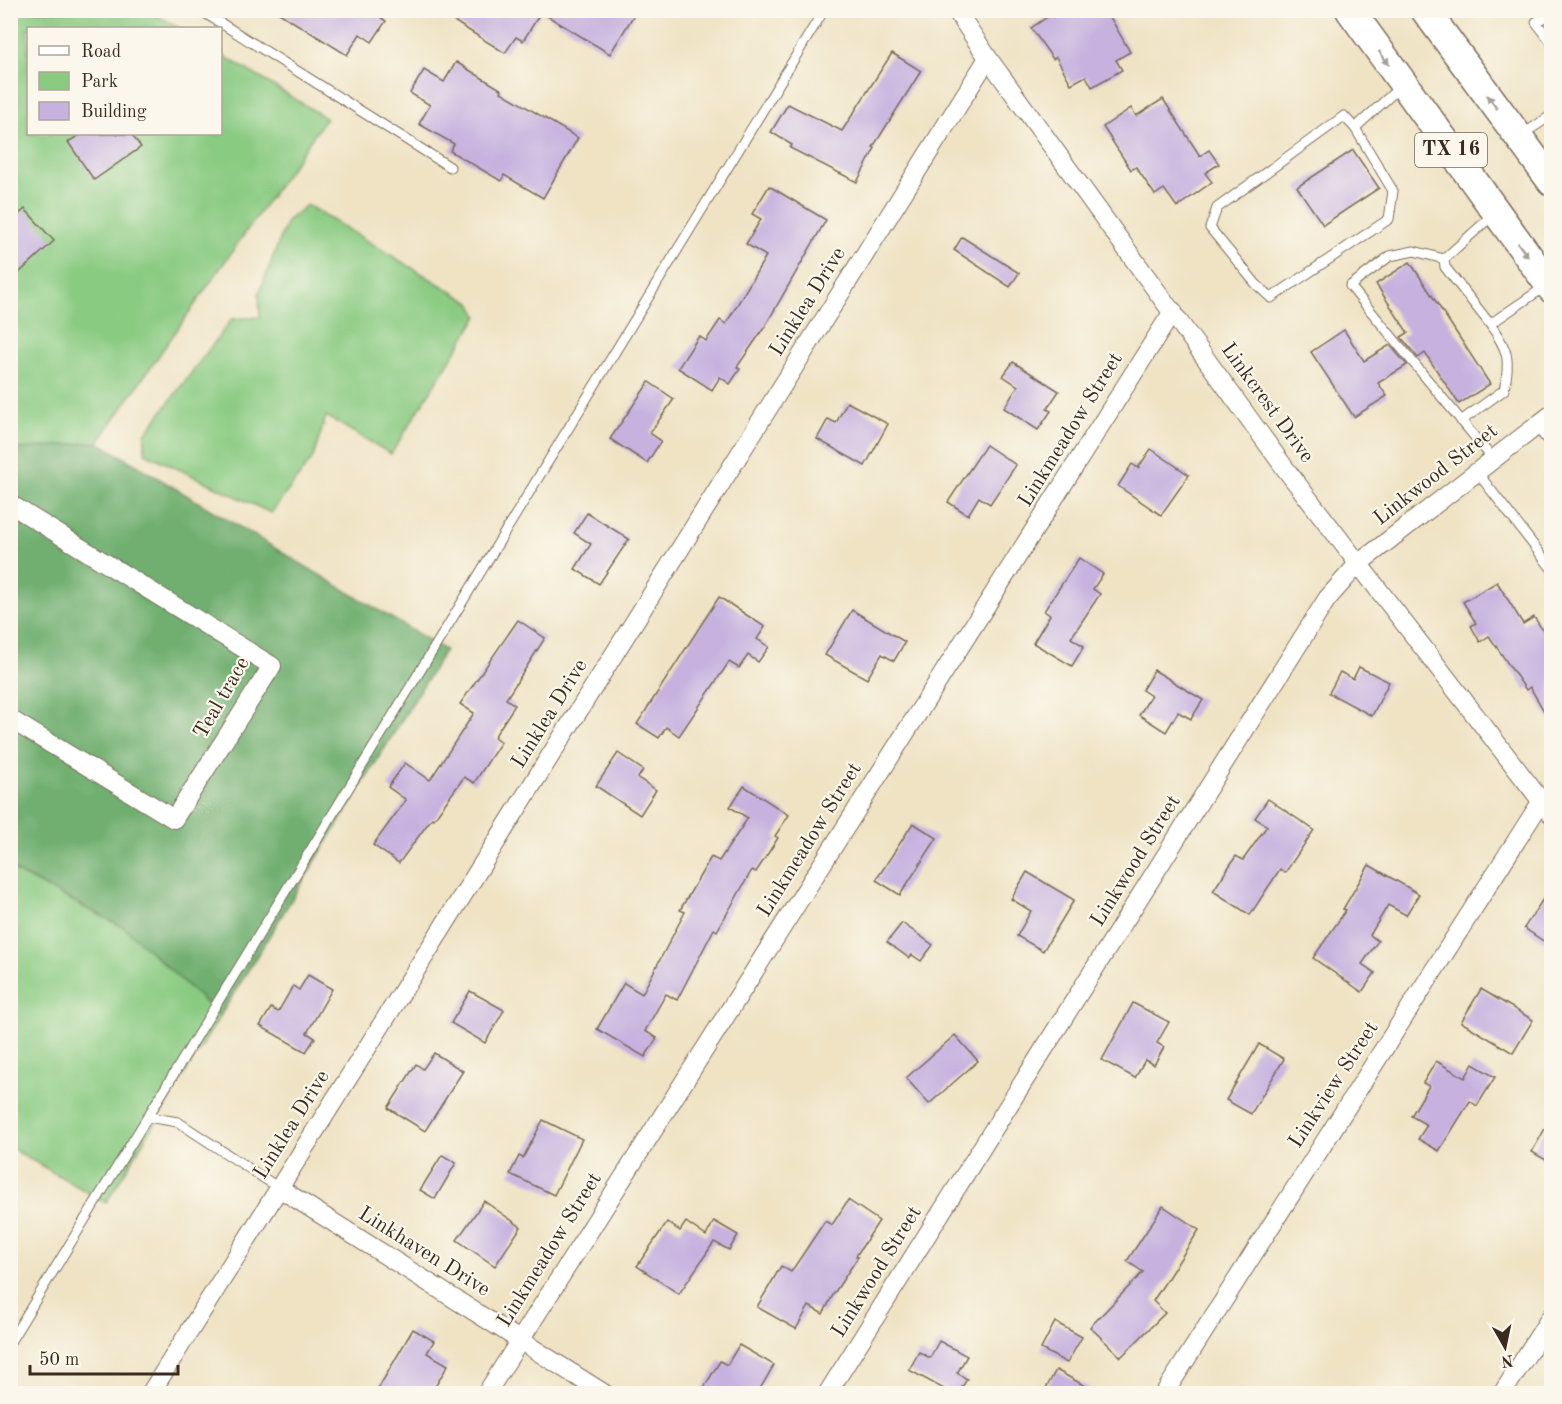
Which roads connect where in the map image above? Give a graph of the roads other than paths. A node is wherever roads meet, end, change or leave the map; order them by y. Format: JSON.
{"nodes":[{"id":1,"x":200,"y":10,"type":"edge"},
{"id":2,"x":824,"y":10,"type":"edge"},
{"id":3,"x":956,"y":10,"type":"edge"},
{"id":4,"x":1350,"y":10,"type":"edge"},
{"id":5,"x":1426,"y":11,"type":"edge"},
{"id":6,"x":1551,"y":14,"type":"edge"},
{"id":7,"x":1549,"y":36,"type":"edge"},
{"id":8,"x":988,"y":58,"type":"junction"},
{"id":9,"x":1403,"y":84,"type":"junction"},
{"id":10,"x":1551,"y":115,"type":"edge"},
{"id":11,"x":1355,"y":128,"type":"junction"},
{"id":12,"x":1518,"y":137,"type":"junction"},
{"id":13,"x":450,"y":167,"type":"dead end"},
{"id":14,"x":1551,"y":183,"type":"edge"},
{"id":15,"x":1496,"y":212,"type":"junction"},
{"id":16,"x":1444,"y":259,"type":"junction"},
{"id":17,"x":1550,"y":286,"type":"edge"},
{"id":18,"x":1173,"y":311,"type":"junction"},
{"id":19,"x":1490,"y":324,"type":"junction"},
{"id":20,"x":1551,"y":414,"type":"edge"},
{"id":21,"x":1461,"y":421,"type":"junction"},
{"id":22,"x":1536,"y":426,"type":"junction"},
{"id":23,"x":1551,"y":446,"type":"edge"},
{"id":24,"x":1493,"y":459,"type":"junction"},
{"id":25,"x":1477,"y":472,"type":"junction"},
{"id":26,"x":10,"y":504,"type":"edge"},
{"id":27,"x":1358,"y":564,"type":"junction"},
{"id":28,"x":1551,"y":569,"type":"edge"},
{"id":29,"x":10,"y":719,"type":"edge"},
{"id":30,"x":1546,"y":808,"type":"edge"},
{"id":31,"x":148,"y":1117,"type":"junction"},
{"id":32,"x":279,"y":1188,"type":"junction"},
{"id":33,"x":1551,"y":1315,"type":"edge"},
{"id":34,"x":520,"y":1339,"type":"junction"},
{"id":35,"x":10,"y":1341,"type":"edge"},
{"id":36,"x":150,"y":1394,"type":"edge"},
{"id":37,"x":486,"y":1394,"type":"edge"},
{"id":38,"x":605,"y":1394,"type":"edge"},
{"id":39,"x":827,"y":1394,"type":"edge"},
{"id":40,"x":1164,"y":1394,"type":"edge"},
{"id":41,"x":1502,"y":1394,"type":"edge"}],
"edges":[{"from":1,"to":13,"type":"lane"},
{"from":2,"to":31,"type":"lane"},
{"from":3,"to":8,"type":"street","name":"Linkcrest Drive"},
{"from":4,"to":9,"type":"main road","number":"TX 16","one_way":true},
{"from":12,"to":5,"type":"main road","number":"TX 16","one_way":true},
{"from":6,"to":7,"type":"lane"},
{"from":8,"to":18,"type":"street","name":"Linkcrest Drive"},
{"from":8,"to":32,"type":"street","name":"Linklea Drive"},
{"from":9,"to":11,"type":"lane"},
{"from":9,"to":15,"type":"main road","number":"TX 16"},
{"from":10,"to":12,"type":"lane"},
{"from":11,"to":11,"type":"lane"},
{"from":12,"to":14,"type":"main road","number":"TX 16"},
{"from":15,"to":16,"type":"lane"},
{"from":15,"to":17,"type":"main road","number":"TX 16","one_way":true},
{"from":16,"to":19,"type":"lane"},
{"from":16,"to":21,"type":"lane"},
{"from":17,"to":19,"type":"lane"},
{"from":18,"to":27,"type":"street","name":"Linkcrest Drive"},
{"from":18,"to":34,"type":"street","name":"Linkmeadow Street"},
{"from":19,"to":21,"type":"lane"},
{"from":20,"to":22,"type":"street","name":"Linkwood Street"},
{"from":21,"to":24,"type":"lane"},
{"from":22,"to":23,"type":"lane"},
{"from":22,"to":24,"type":"street","name":"Linkwood Street"},
{"from":24,"to":25,"type":"street","name":"Linkwood Street"},
{"from":25,"to":27,"type":"street","name":"Linkwood Street"},
{"from":25,"to":28,"type":"lane"},
{"from":26,"to":29,"type":"street","name":"Teal trace"},
{"from":27,"to":30,"type":"street","name":"Linkcrest Drive"},
{"from":27,"to":39,"type":"street","name":"Linkwood Street"},
{"from":30,"to":40,"type":"street","name":"Linkview Street"},
{"from":31,"to":32,"type":"lane"},
{"from":31,"to":35,"type":"lane"},
{"from":32,"to":34,"type":"street","name":"Linkhaven Drive"},
{"from":32,"to":36,"type":"street","name":"Linklea Drive"},
{"from":33,"to":41,"type":"street"},
{"from":34,"to":37,"type":"street","name":"Linkmeadow Street"},
{"from":34,"to":38,"type":"street","name":"Linkhaven Drive"}]}
